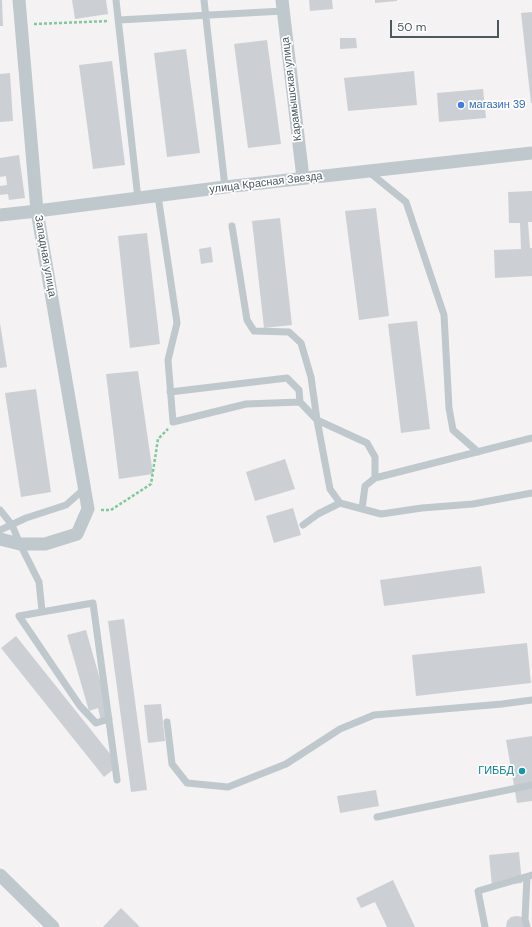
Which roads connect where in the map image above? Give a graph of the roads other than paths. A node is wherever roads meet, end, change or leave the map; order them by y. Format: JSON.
{"nodes":[{"id":1,"x":19,"y":0,"type":"edge"},
{"id":2,"x":116,"y":0,"type":"edge"},
{"id":3,"x":204,"y":0,"type":"edge"},
{"id":4,"x":282,"y":6,"type":"edge"},
{"id":5,"x":206,"y":16,"type":"junction"},
{"id":6,"x":119,"y":20,"type":"junction"},
{"id":7,"x":532,"y":153,"type":"edge"},
{"id":8,"x":368,"y":171,"type":"junction"},
{"id":9,"x":303,"y":178,"type":"junction"},
{"id":10,"x":225,"y":187,"type":"junction"},
{"id":11,"x":158,"y":196,"type":"junction"},
{"id":12,"x":138,"y":199,"type":"junction"},
{"id":13,"x":37,"y":212,"type":"junction"},
{"id":14,"x":0,"y":215,"type":"edge"},
{"id":15,"x":232,"y":226,"type":"dead end"},
{"id":16,"x":170,"y":392,"type":"junction"},
{"id":17,"x":300,"y":402,"type":"junction"},
{"id":18,"x":317,"y":420,"type":"junction"},
{"id":19,"x":532,"y":438,"type":"edge"},
{"id":20,"x":478,"y":452,"type":"junction"},
{"id":21,"x":375,"y":478,"type":"junction"},
{"id":22,"x":84,"y":489,"type":"junction"},
{"id":23,"x":532,"y":493,"type":"edge"},
{"id":24,"x":340,"y":503,"type":"junction"},
{"id":25,"x":362,"y":509,"type":"junction"},
{"id":26,"x":0,"y":510,"type":"edge"},
{"id":27,"x":12,"y":524,"type":"junction"},
{"id":28,"x":303,"y":524,"type":"dead end"},
{"id":29,"x":0,"y":530,"type":"edge"},
{"id":30,"x":0,"y":539,"type":"edge"},
{"id":31,"x":20,"y":544,"type":"junction"},
{"id":32,"x":42,"y":611,"type":"junction"},
{"id":33,"x":532,"y":700,"type":"edge"},
{"id":34,"x":109,"y":719,"type":"junction"},
{"id":35,"x":167,"y":722,"type":"dead end"},
{"id":36,"x":117,"y":780,"type":"dead end"},
{"id":37,"x":532,"y":785,"type":"edge"},
{"id":38,"x":377,"y":817,"type":"dead end"},
{"id":39,"x":0,"y":875,"type":"edge"},
{"id":40,"x":529,"y":876,"type":"edge"},
{"id":41,"x":53,"y":927,"type":"edge"},
{"id":42,"x":485,"y":927,"type":"edge"},
{"id":43,"x":527,"y":927,"type":"edge"}],
"edges":[{"from":1,"to":13,"type":"street","name":"Западная улица"},
{"from":2,"to":6,"type":"lane"},
{"from":3,"to":5,"type":"lane"},
{"from":4,"to":5,"type":"lane"},
{"from":4,"to":9,"type":"street","name":"Карамышская улица"},
{"from":5,"to":6,"type":"lane"},
{"from":5,"to":10,"type":"lane"},
{"from":6,"to":12,"type":"lane"},
{"from":7,"to":8,"type":"street","name":"улица Красная Звезда"},
{"from":8,"to":9,"type":"street","name":"улица Красная Звезда"},
{"from":8,"to":20,"type":"lane"},
{"from":9,"to":10,"type":"street","name":"улица Красная Звезда"},
{"from":10,"to":11,"type":"street","name":"улица Красная Звезда"},
{"from":11,"to":12,"type":"street","name":"улица Красная Звезда"},
{"from":11,"to":16,"type":"lane"},
{"from":12,"to":13,"type":"street","name":"улица Красная Звезда"},
{"from":13,"to":14,"type":"street","name":"улица Красная Звезда"},
{"from":13,"to":22,"type":"street","name":"Западная улица"},
{"from":15,"to":18,"type":"lane"},
{"from":16,"to":17,"type":"lane"},
{"from":16,"to":17,"type":"lane"},
{"from":17,"to":18,"type":"lane"},
{"from":18,"to":21,"type":"lane"},
{"from":18,"to":24,"type":"lane"},
{"from":19,"to":20,"type":"lane"},
{"from":20,"to":21,"type":"lane"},
{"from":21,"to":25,"type":"lane"},
{"from":22,"to":27,"type":"lane"},
{"from":22,"to":31,"type":"street","name":"Западная улица"},
{"from":23,"to":25,"type":"lane"},
{"from":24,"to":25,"type":"lane"},
{"from":24,"to":28,"type":"lane"},
{"from":26,"to":27,"type":"lane"},
{"from":27,"to":29,"type":"lane"},
{"from":27,"to":31,"type":"lane"},
{"from":30,"to":31,"type":"street"},
{"from":31,"to":32,"type":"lane"},
{"from":32,"to":34,"type":"lane"},
{"from":32,"to":34,"type":"lane"},
{"from":33,"to":35,"type":"lane"},
{"from":34,"to":36,"type":"lane"},
{"from":37,"to":38,"type":"lane"},
{"from":39,"to":41,"type":"street"},
{"from":40,"to":42,"type":"lane"},
{"from":40,"to":43,"type":"lane"}]}
